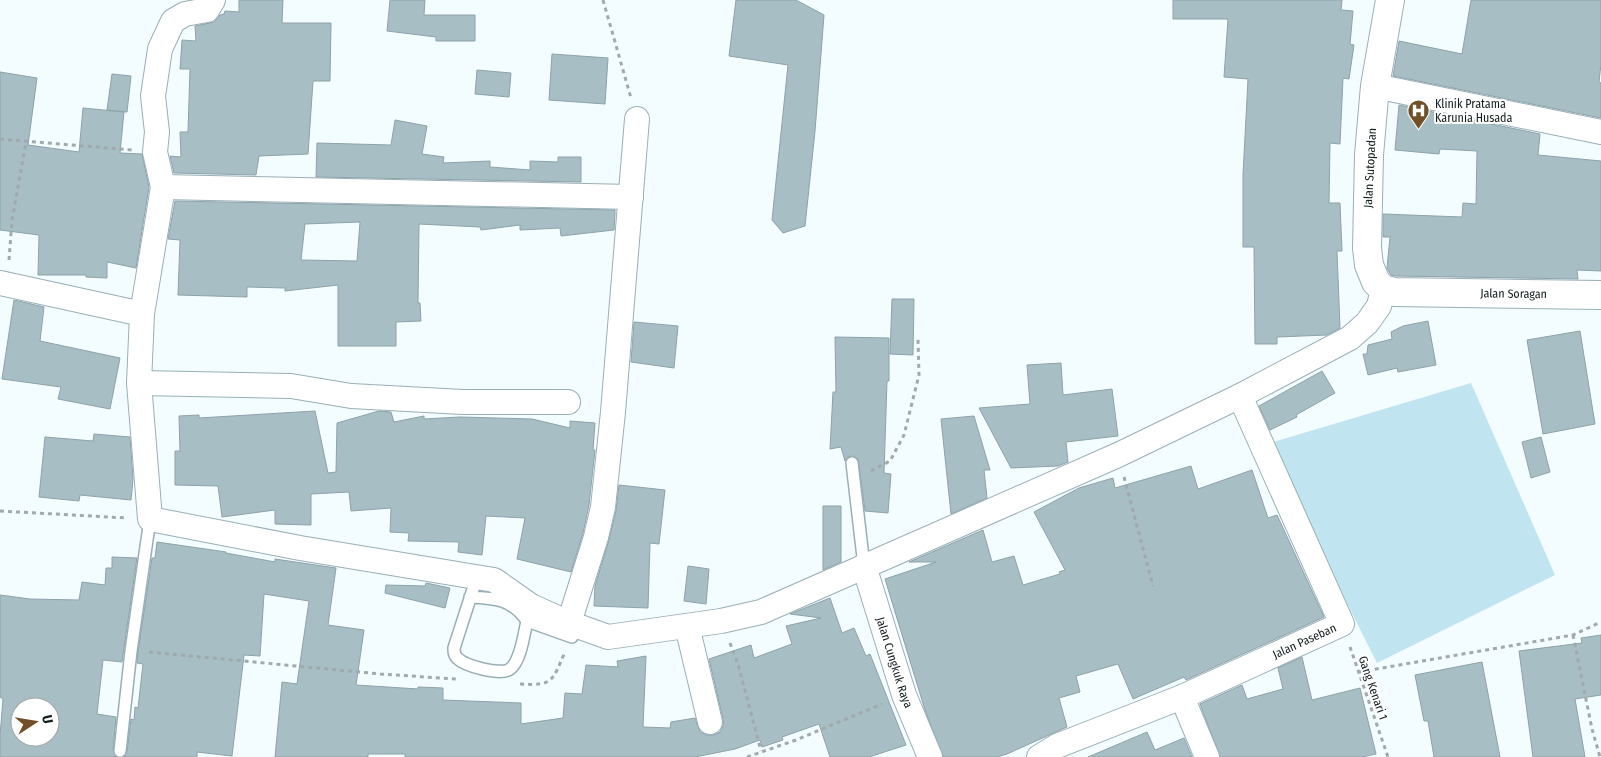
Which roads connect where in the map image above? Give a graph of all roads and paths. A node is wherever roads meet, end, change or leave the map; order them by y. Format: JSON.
{"nodes":[{"id":1,"x":212,"y":0,"type":"edge"},
{"id":2,"x":603,"y":0,"type":"edge"},
{"id":3,"x":1390,"y":0,"type":"edge"},
{"id":4,"x":1375,"y":86,"type":"junction"},
{"id":5,"x":637,"y":119,"type":"joint"},
{"id":6,"x":1601,"y":132,"type":"edge"},
{"id":7,"x":0,"y":139,"type":"edge"},
{"id":8,"x":26,"y":142,"type":"junction"},
{"id":9,"x":155,"y":152,"type":"junction"},
{"id":10,"x":163,"y":187,"type":"junction"},
{"id":11,"x":631,"y":198,"type":"junction"},
{"id":12,"x":4,"y":283,"type":"edge"},
{"id":13,"x":1383,"y":289,"type":"junction"},
{"id":14,"x":1601,"y":294,"type":"edge"},
{"id":15,"x":142,"y":314,"type":"junction"},
{"id":16,"x":918,"y":339,"type":"dead end"},
{"id":17,"x":139,"y":383,"type":"junction"},
{"id":18,"x":1240,"y":396,"type":"junction"},
{"id":19,"x":568,"y":402,"type":"dead end"},
{"id":20,"x":1118,"y":455,"type":"junction"},
{"id":21,"x":852,"y":463,"type":"dead end"},
{"id":22,"x":855,"y":479,"type":"junction"},
{"id":23,"x":0,"y":512,"type":"edge"},
{"id":24,"x":150,"y":519,"type":"junction"},
{"id":25,"x":864,"y":566,"type":"junction"},
{"id":26,"x":1153,"y":586,"type":"dead end"},
{"id":27,"x":473,"y":587,"type":"junction"},
{"id":28,"x":527,"y":621,"type":"junction"},
{"id":29,"x":721,"y":621,"type":"junction"},
{"id":30,"x":1601,"y":622,"type":"edge"},
{"id":31,"x":1342,"y":624,"type":"junction"},
{"id":32,"x":687,"y":626,"type":"junction"},
{"id":33,"x":571,"y":630,"type":"junction"},
{"id":34,"x":1573,"y":635,"type":"junction"},
{"id":35,"x":131,"y":651,"type":"junction"},
{"id":36,"x":1359,"y":672,"type":"junction"},
{"id":37,"x":380,"y":674,"type":"dead end"},
{"id":38,"x":904,"y":695,"type":"junction"},
{"id":39,"x":1182,"y":697,"type":"junction"},
{"id":40,"x":710,"y":722,"type":"dead end"},
{"id":41,"x":761,"y":751,"type":"junction"},
{"id":42,"x":120,"y":752,"type":"dead end"},
{"id":43,"x":747,"y":757,"type":"edge"},
{"id":44,"x":930,"y":757,"type":"edge"},
{"id":45,"x":1039,"y":757,"type":"edge"},
{"id":46,"x":1206,"y":757,"type":"edge"},
{"id":47,"x":1388,"y":757,"type":"edge"},
{"id":48,"x":1600,"y":757,"type":"edge"}],
"edges":[{"from":1,"to":9,"type":"street"},
{"from":2,"to":5,"type":"path"},
{"from":3,"to":4,"type":"street","name":"Jalan Sutopadan"},
{"from":4,"to":6,"type":"street"},
{"from":4,"to":13,"type":"street","name":"Jalan Sutopadan"},
{"from":5,"to":11,"type":"street"},
{"from":7,"to":8,"type":"path"},
{"from":8,"to":9,"type":"path"},
{"from":8,"to":12,"type":"path"},
{"from":9,"to":10,"type":"street"},
{"from":10,"to":11,"type":"street"},
{"from":10,"to":15,"type":"street"},
{"from":11,"to":33,"type":"street"},
{"from":12,"to":15,"type":"street"},
{"from":13,"to":14,"type":"street","name":"Jalan Soragan"},
{"from":13,"to":18,"type":"street"},
{"from":15,"to":17,"type":"street"},
{"from":16,"to":22,"type":"path"},
{"from":17,"to":19,"type":"street"},
{"from":17,"to":24,"type":"street"},
{"from":18,"to":20,"type":"street"},
{"from":18,"to":31,"type":"street","name":"Jalan Paseban"},
{"from":20,"to":25,"type":"street"},
{"from":20,"to":26,"type":"path"},
{"from":21,"to":22,"type":"lane"},
{"from":22,"to":25,"type":"lane"},
{"from":23,"to":24,"type":"path"},
{"from":24,"to":27,"type":"street"},
{"from":24,"to":35,"type":"lane"},
{"from":25,"to":29,"type":"street"},
{"from":25,"to":38,"type":"street","name":"Jalan Cungkuk Raya"},
{"from":27,"to":28,"type":"lane"},
{"from":27,"to":28,"type":"lane"},
{"from":27,"to":33,"type":"street"},
{"from":28,"to":33,"type":"lane"},
{"from":29,"to":32,"type":"street"},
{"from":29,"to":41,"type":"path"},
{"from":30,"to":34,"type":"path"},
{"from":31,"to":36,"type":"path","name":"Gang Kenari 1"},
{"from":31,"to":39,"type":"street","name":"Jalan Paseban"},
{"from":32,"to":33,"type":"street"},
{"from":32,"to":40,"type":"street"},
{"from":34,"to":36,"type":"path"},
{"from":34,"to":48,"type":"path"},
{"from":35,"to":37,"type":"path"},
{"from":35,"to":42,"type":"lane"},
{"from":36,"to":47,"type":"path","name":"Gang Kenari 1"},
{"from":38,"to":41,"type":"path"},
{"from":38,"to":44,"type":"street","name":"Jalan Cungkuk Raya"},
{"from":39,"to":45,"type":"street","name":"Jalan Paseban"},
{"from":39,"to":46,"type":"street"},
{"from":41,"to":43,"type":"path"}]}
